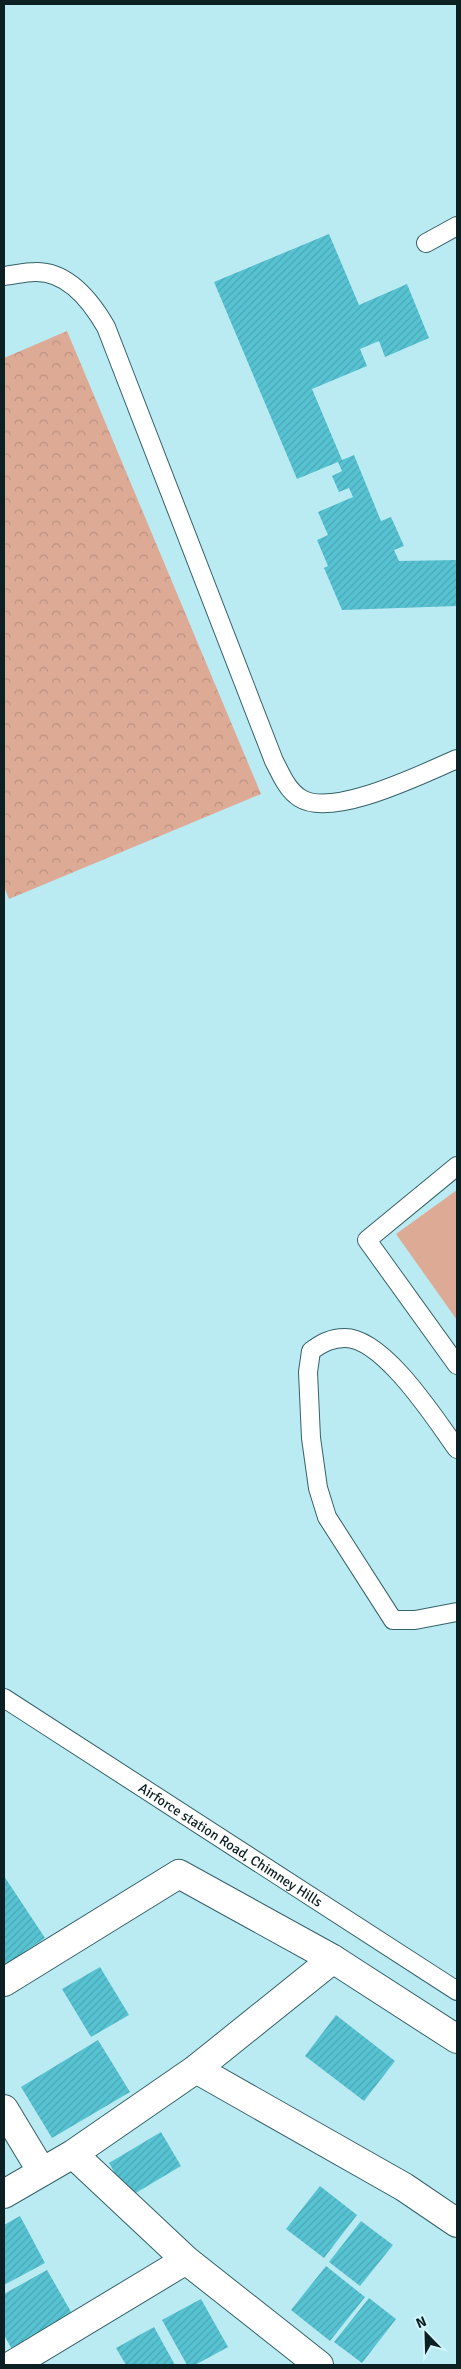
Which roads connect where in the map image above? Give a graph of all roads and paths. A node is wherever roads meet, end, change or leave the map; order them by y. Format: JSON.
{"nodes":[{"id":1,"x":457,"y":226,"type":"edge"},
{"id":2,"x":426,"y":243,"type":"dead end"},
{"id":3,"x":4,"y":276,"type":"edge"},
{"id":4,"x":457,"y":759,"type":"edge"},
{"id":5,"x":457,"y":1166,"type":"edge"},
{"id":6,"x":457,"y":1365,"type":"edge"},
{"id":7,"x":457,"y":1449,"type":"edge"},
{"id":8,"x":457,"y":1612,"type":"edge"},
{"id":9,"x":4,"y":1698,"type":"edge"},
{"id":10,"x":332,"y":1959,"type":"junction"},
{"id":11,"x":4,"y":1982,"type":"edge"},
{"id":12,"x":457,"y":1991,"type":"edge"},
{"id":13,"x":457,"y":2039,"type":"edge"},
{"id":14,"x":196,"y":2069,"type":"junction"},
{"id":15,"x":4,"y":2109,"type":"edge"},
{"id":16,"x":73,"y":2154,"type":"junction"},
{"id":17,"x":42,"y":2172,"type":"junction"},
{"id":18,"x":4,"y":2194,"type":"edge"},
{"id":19,"x":457,"y":2223,"type":"edge"},
{"id":20,"x":186,"y":2260,"type":"junction"},
{"id":21,"x":12,"y":2365,"type":"edge"},
{"id":22,"x":319,"y":2365,"type":"edge"}],
"edges":[{"from":1,"to":2,"type":"lane"},
{"from":3,"to":4,"type":"lane"},
{"from":5,"to":6,"type":"lane"},
{"from":7,"to":8,"type":"lane"},
{"from":9,"to":12,"type":"lane","name":"Airforce station Road, Chimney Hills"},
{"from":10,"to":11,"type":"street"},
{"from":10,"to":13,"type":"street"},
{"from":10,"to":14,"type":"street"},
{"from":14,"to":16,"type":"street"},
{"from":14,"to":19,"type":"street"},
{"from":15,"to":17,"type":"street"},
{"from":16,"to":17,"type":"street"},
{"from":16,"to":20,"type":"street"},
{"from":17,"to":18,"type":"street"},
{"from":20,"to":21,"type":"street"},
{"from":20,"to":22,"type":"street"}]}
